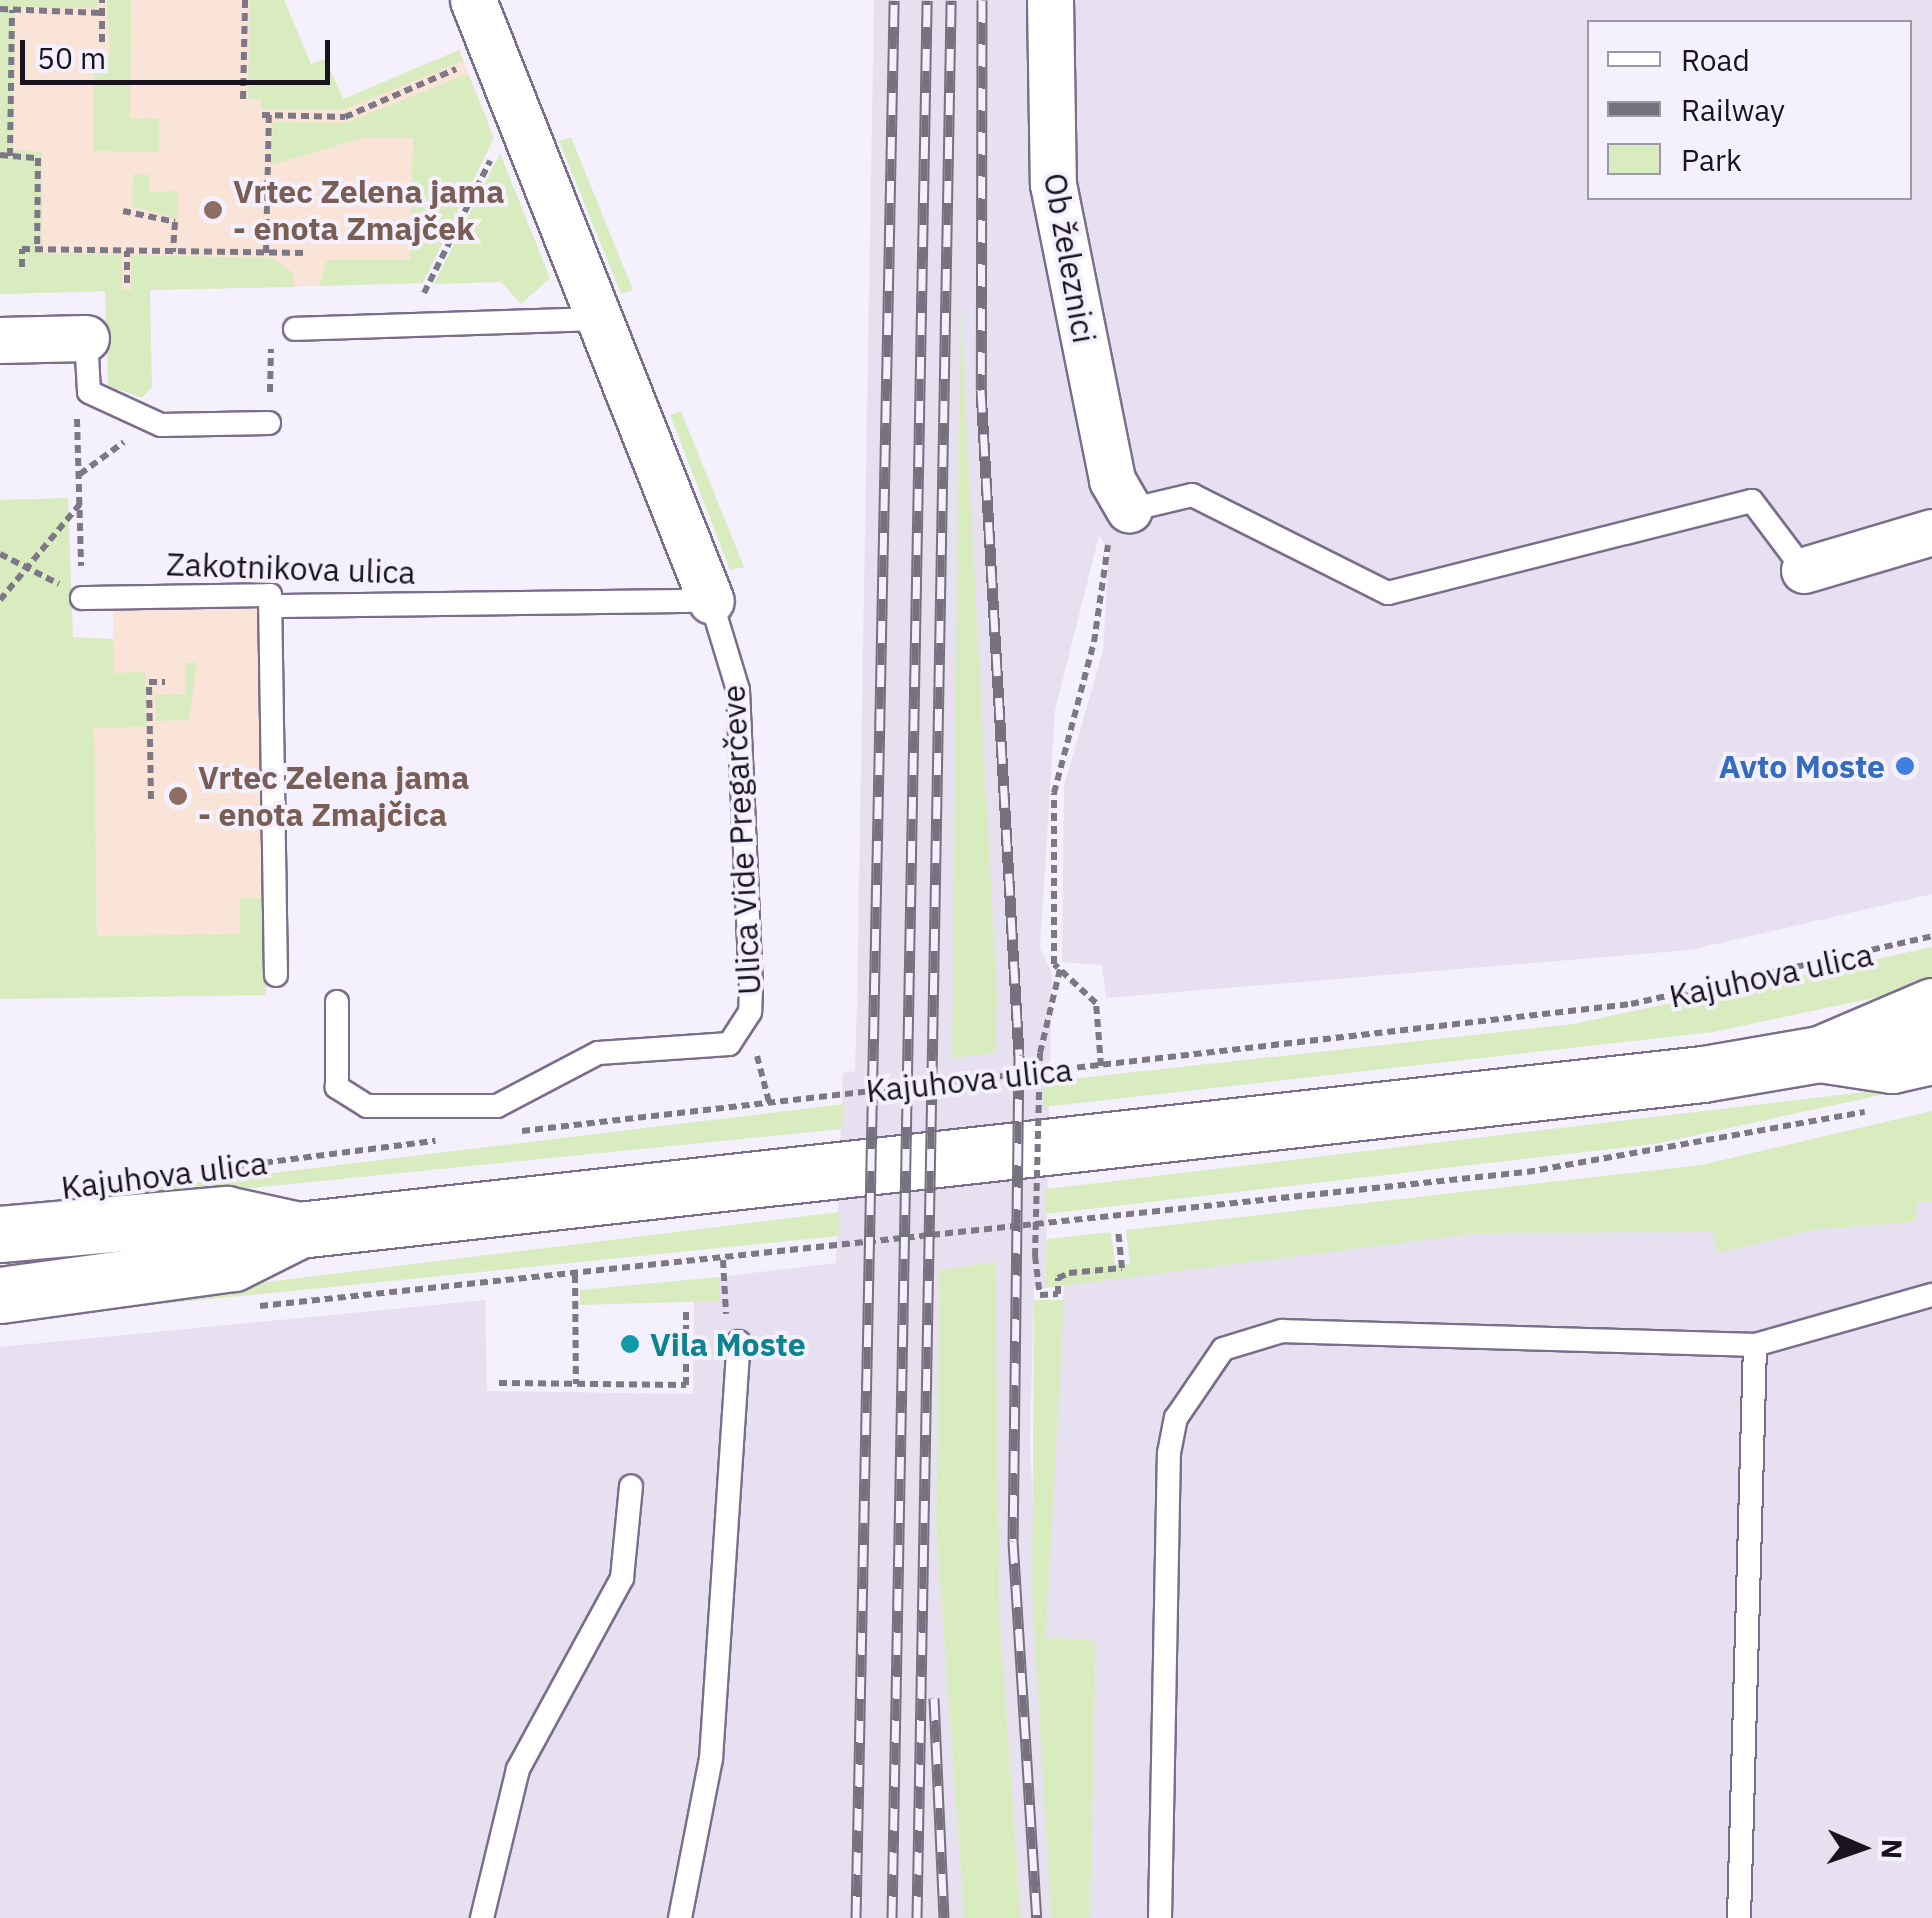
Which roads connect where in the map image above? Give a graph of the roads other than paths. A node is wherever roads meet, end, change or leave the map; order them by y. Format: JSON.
{"nodes":[{"id":1,"x":473,"y":0,"type":"edge"},
{"id":2,"x":1050,"y":0,"type":"edge"},
{"id":3,"x":602,"y":319,"type":"junction"},
{"id":4,"x":295,"y":328,"type":"road end"},
{"id":5,"x":86,"y":338,"type":"joint"},
{"id":6,"x":0,"y":340,"type":"edge"},
{"id":7,"x":269,"y":423,"type":"road end"},
{"id":8,"x":1129,"y":510,"type":"joint"},
{"id":9,"x":1932,"y":532,"type":"edge"},
{"id":10,"x":1804,"y":570,"type":"joint"},
{"id":11,"x":82,"y":598,"type":"road end"},
{"id":12,"x":711,"y":601,"type":"junction"},
{"id":13,"x":271,"y":606,"type":"junction"},
{"id":14,"x":276,"y":975,"type":"dead end"},
{"id":15,"x":337,"y":1002,"type":"dead end"},
{"id":16,"x":1932,"y":1006,"type":"edge"},
{"id":17,"x":1820,"y":1054,"type":"junction"},
{"id":18,"x":1932,"y":1056,"type":"edge"},
{"id":19,"x":299,"y":1230,"type":"junction"},
{"id":20,"x":0,"y":1234,"type":"edge"},
{"id":21,"x":0,"y":1295,"type":"edge"},
{"id":22,"x":1932,"y":1295,"type":"edge"},
{"id":23,"x":733,"y":1333,"type":"road end"},
{"id":24,"x":1755,"y":1345,"type":"junction"},
{"id":25,"x":631,"y":1486,"type":"dead end"},
{"id":26,"x":482,"y":1918,"type":"edge"},
{"id":27,"x":680,"y":1918,"type":"edge"},
{"id":28,"x":1160,"y":1918,"type":"edge"},
{"id":29,"x":1738,"y":1918,"type":"edge"}],
"edges":[{"from":1,"to":3,"type":"street","name":"Ulica Vide Pregarčeve"},
{"from":2,"to":8,"type":"street","name":"Ob železnici"},
{"from":3,"to":4,"type":"lane"},
{"from":3,"to":12,"type":"street","name":"Ulica Vide Pregarčeve"},
{"from":5,"to":6,"type":"street"},
{"from":5,"to":7,"type":"lane"},
{"from":8,"to":10,"type":"lane"},
{"from":9,"to":10,"type":"street"},
{"from":11,"to":13,"type":"lane","name":"Zakotnikova ulica"},
{"from":12,"to":13,"type":"lane","name":"Zakotnikova ulica"},
{"from":12,"to":15,"type":"lane","name":"Ulica Vide Pregarčeve"},
{"from":13,"to":14,"type":"lane"},
{"from":16,"to":17,"type":"main road","name":"Kajuhova ulica"},
{"from":17,"to":18,"type":"main road","name":"Kajuhova ulica"},
{"from":17,"to":19,"type":"main road","name":"Kajuhova ulica"},
{"from":19,"to":20,"type":"main road","name":"Kajuhova ulica"},
{"from":19,"to":21,"type":"main road","name":"Kajuhova ulica"},
{"from":22,"to":24,"type":"lane"},
{"from":23,"to":27,"type":"lane"},
{"from":24,"to":28,"type":"lane"},
{"from":24,"to":29,"type":"lane"},
{"from":25,"to":26,"type":"lane"}]}
